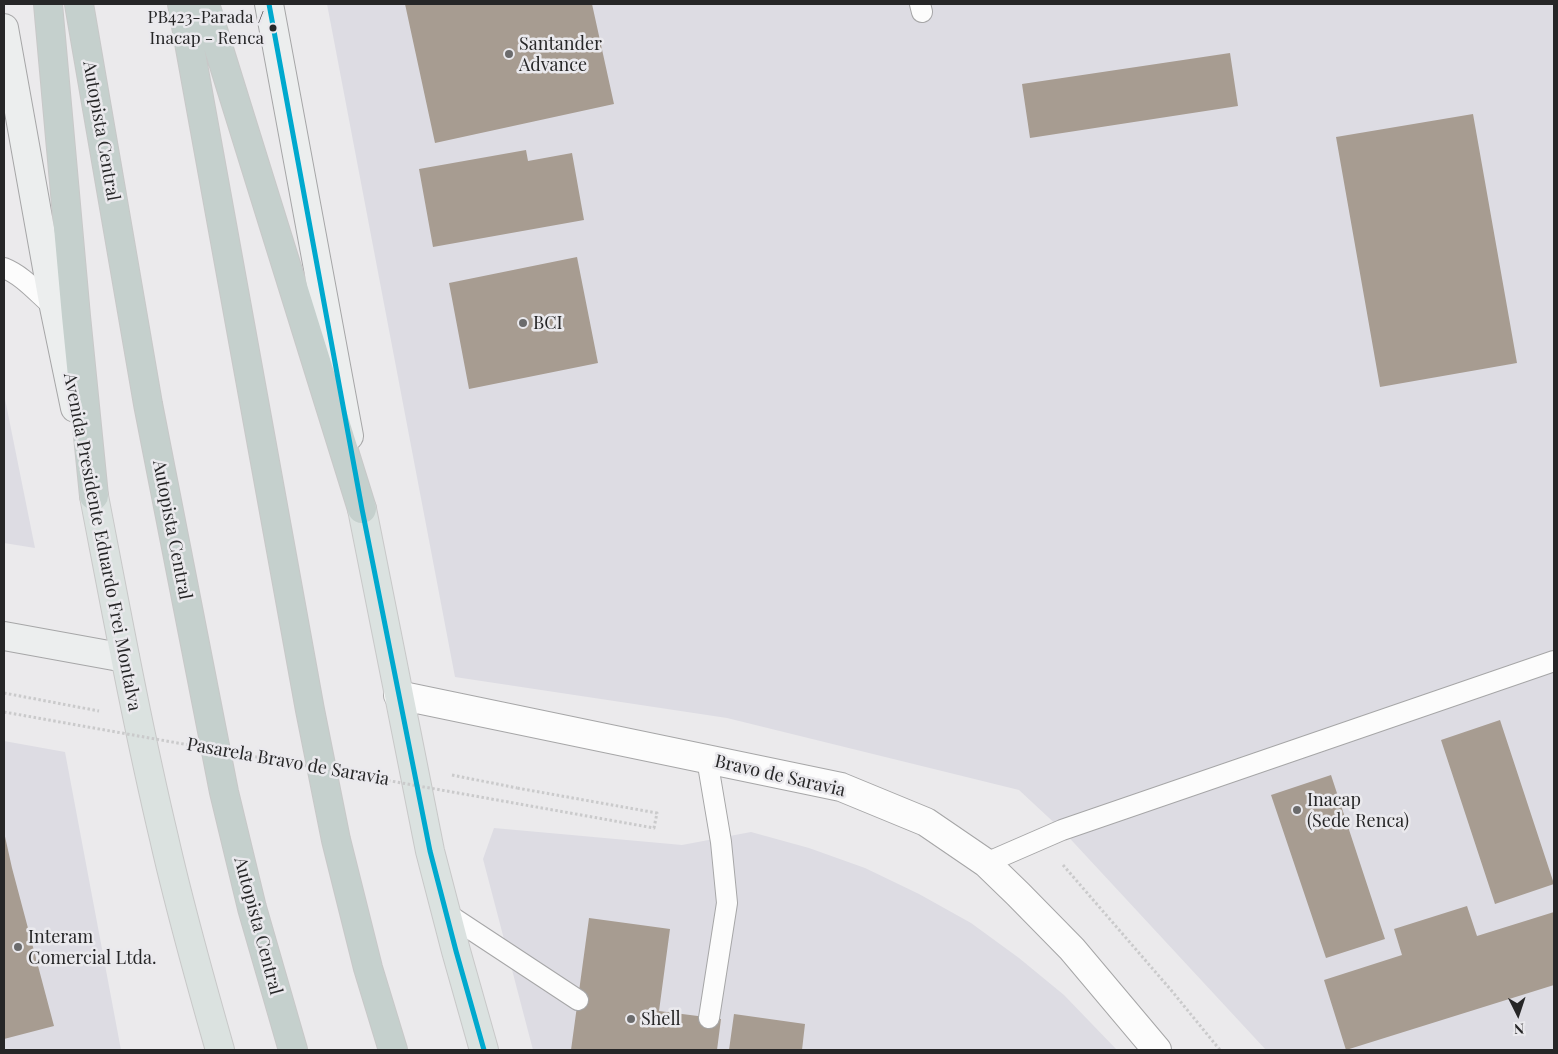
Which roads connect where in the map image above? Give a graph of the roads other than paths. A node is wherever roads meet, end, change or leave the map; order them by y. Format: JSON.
{"nodes":[{"id":1,"x":48,"y":4,"type":"edge"},
{"id":2,"x":79,"y":4,"type":"edge"},
{"id":3,"x":182,"y":4,"type":"edge"},
{"id":4,"x":206,"y":4,"type":"edge"},
{"id":5,"x":269,"y":4,"type":"edge"},
{"id":6,"x":4,"y":28,"type":"edge"},
{"id":7,"x":4,"y":268,"type":"edge"},
{"id":8,"x":54,"y":307,"type":"junction"},
{"id":9,"x":94,"y":496,"type":"junction"},
{"id":10,"x":362,"y":509,"type":"junction"},
{"id":11,"x":4,"y":636,"type":"edge"},
{"id":12,"x":125,"y":658,"type":"junction"},
{"id":13,"x":1554,"y":661,"type":"edge"},
{"id":14,"x":398,"y":695,"type":"junction"},
{"id":15,"x":707,"y":759,"type":"junction"},
{"id":16,"x":986,"y":863,"type":"junction"},
{"id":17,"x":446,"y":913,"type":"junction"},
{"id":18,"x":578,"y":1000,"type":"dead end"},
{"id":19,"x":709,"y":1018,"type":"dead end"},
{"id":20,"x":220,"y":1050,"type":"edge"},
{"id":21,"x":293,"y":1050,"type":"edge"},
{"id":22,"x":393,"y":1050,"type":"edge"},
{"id":23,"x":484,"y":1050,"type":"edge"},
{"id":24,"x":1157,"y":1050,"type":"edge"}],
"edges":[{"from":1,"to":9,"type":"highway"},
{"from":2,"to":21,"type":"highway","name":"Autopista Central"},
{"from":3,"to":22,"type":"highway"},
{"from":4,"to":10,"type":"highway"},
{"from":5,"to":10,"type":"main road"},
{"from":6,"to":8,"type":"main road","name":"Avenida Presidente Eduardo Frei Montalva"},
{"from":7,"to":8,"type":"lane"},
{"from":8,"to":9,"type":"main road","name":"Avenida Presidente Eduardo Frei Montalva"},
{"from":9,"to":12,"type":"main road","name":"Avenida Presidente Eduardo Frei Montalva"},
{"from":10,"to":14,"type":"main road"},
{"from":11,"to":12,"type":"main road"},
{"from":12,"to":20,"type":"main road","name":"Avenida Presidente Eduardo Frei Montalva"},
{"from":13,"to":16,"type":"lane"},
{"from":14,"to":15,"type":"street","name":"Bravo de Saravia"},
{"from":14,"to":17,"type":"main road"},
{"from":15,"to":16,"type":"street","name":"Bravo de Saravia"},
{"from":15,"to":19,"type":"lane"},
{"from":16,"to":24,"type":"street","name":"Bravo de Saravia"},
{"from":17,"to":18,"type":"lane"},
{"from":17,"to":23,"type":"main road"}]}
